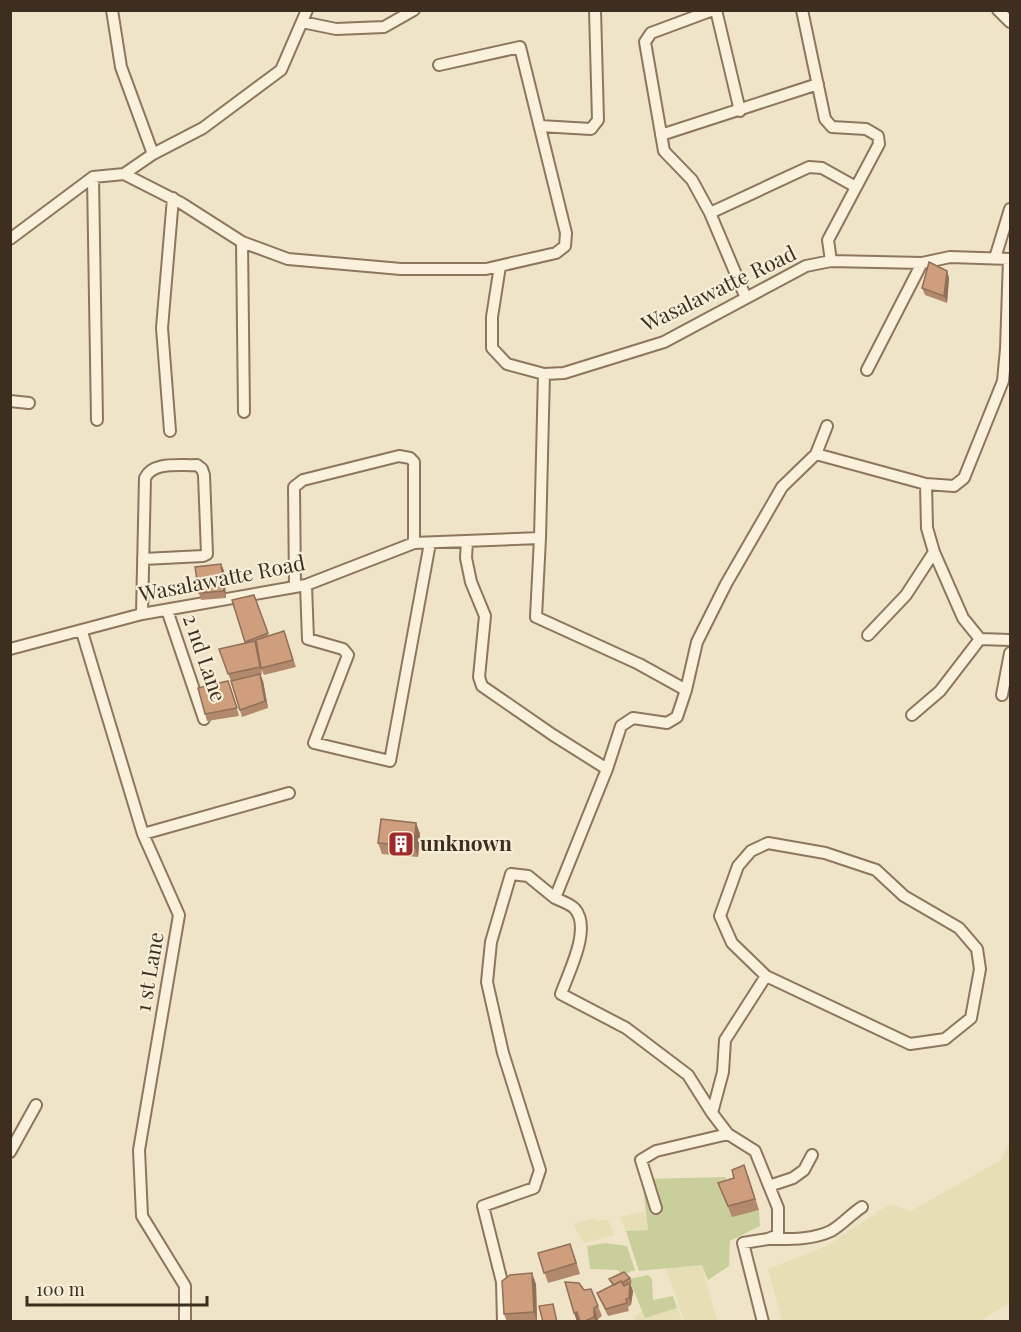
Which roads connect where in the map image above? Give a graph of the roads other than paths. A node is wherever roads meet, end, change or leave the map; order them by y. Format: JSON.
{"nodes":[{"id":1,"x":112,"y":10,"type":"edge"},
{"id":2,"x":307,"y":10,"type":"edge"},
{"id":3,"x":414,"y":10,"type":"edge"},
{"id":4,"x":595,"y":10,"type":"edge"},
{"id":5,"x":714,"y":10,"type":"edge"},
{"id":6,"x":802,"y":10,"type":"edge"},
{"id":7,"x":998,"y":10,"type":"edge"},
{"id":8,"x":302,"y":22,"type":"junction"},
{"id":9,"x":1011,"y":22,"type":"edge"},
{"id":10,"x":439,"y":65,"type":"dead end"},
{"id":11,"x":818,"y":84,"type":"junction"},
{"id":12,"x":740,"y":111,"type":"junction"},
{"id":13,"x":540,"y":126,"type":"junction"},
{"id":14,"x":661,"y":135,"type":"junction"},
{"id":15,"x":153,"y":154,"type":"junction"},
{"id":16,"x":123,"y":174,"type":"junction"},
{"id":17,"x":93,"y":177,"type":"junction"},
{"id":18,"x":856,"y":187,"type":"junction"},
{"id":19,"x":173,"y":198,"type":"junction"},
{"id":20,"x":1011,"y":209,"type":"edge"},
{"id":21,"x":710,"y":213,"type":"junction"},
{"id":22,"x":10,"y":239,"type":"edge"},
{"id":23,"x":242,"y":242,"type":"junction"},
{"id":24,"x":995,"y":258,"type":"junction"},
{"id":25,"x":1010,"y":259,"type":"edge"},
{"id":26,"x":831,"y":261,"type":"junction"},
{"id":27,"x":922,"y":263,"type":"junction"},
{"id":28,"x":500,"y":266,"type":"junction"},
{"id":29,"x":746,"y":298,"type":"junction"},
{"id":30,"x":867,"y":370,"type":"dead end"},
{"id":31,"x":544,"y":374,"type":"junction"},
{"id":32,"x":10,"y":401,"type":"edge"},
{"id":33,"x":28,"y":403,"type":"dead end"},
{"id":34,"x":244,"y":412,"type":"dead end"},
{"id":35,"x":97,"y":420,"type":"dead end"},
{"id":36,"x":827,"y":426,"type":"dead end"},
{"id":37,"x":170,"y":431,"type":"dead end"},
{"id":38,"x":816,"y":454,"type":"junction"},
{"id":39,"x":926,"y":484,"type":"junction"},
{"id":40,"x":540,"y":538,"type":"junction"},
{"id":41,"x":467,"y":541,"type":"junction"},
{"id":42,"x":414,"y":543,"type":"junction"},
{"id":43,"x":430,"y":543,"type":"junction"},
{"id":44,"x":934,"y":552,"type":"junction"},
{"id":45,"x":143,"y":559,"type":"junction"},
{"id":46,"x":300,"y":586,"type":"junction"},
{"id":47,"x":167,"y":610,"type":"junction"},
{"id":48,"x":142,"y":614,"type":"junction"},
{"id":49,"x":82,"y":632,"type":"junction"},
{"id":50,"x":868,"y":635,"type":"dead end"},
{"id":51,"x":980,"y":639,"type":"junction"},
{"id":52,"x":1011,"y":640,"type":"edge"},
{"id":53,"x":10,"y":650,"type":"edge"},
{"id":54,"x":1011,"y":653,"type":"edge"},
{"id":55,"x":686,"y":690,"type":"junction"},
{"id":56,"x":1002,"y":695,"type":"dead end"},
{"id":57,"x":912,"y":715,"type":"dead end"},
{"id":58,"x":204,"y":719,"type":"edge"},
{"id":59,"x":607,"y":769,"type":"junction"},
{"id":60,"x":289,"y":793,"type":"dead end"},
{"id":61,"x":143,"y":834,"type":"junction"},
{"id":62,"x":555,"y":898,"type":"junction"},
{"id":63,"x":766,"y":976,"type":"junction"},
{"id":64,"x":36,"y":1105,"type":"dead end"},
{"id":65,"x":712,"y":1113,"type":"junction"},
{"id":66,"x":728,"y":1134,"type":"junction"},
{"id":67,"x":10,"y":1152,"type":"edge"},
{"id":68,"x":812,"y":1155,"type":"dead end"},
{"id":69,"x":769,"y":1186,"type":"junction"},
{"id":70,"x":862,"y":1207,"type":"dead end"},
{"id":71,"x":656,"y":1208,"type":"dead end"},
{"id":72,"x":768,"y":1239,"type":"junction"},
{"id":73,"x":185,"y":1322,"type":"edge"},
{"id":74,"x":503,"y":1322,"type":"edge"},
{"id":75,"x":763,"y":1322,"type":"edge"}],
"edges":[{"from":1,"to":15,"type":"street"},
{"from":2,"to":8,"type":"street"},
{"from":3,"to":8,"type":"street"},
{"from":4,"to":13,"type":"street"},
{"from":5,"to":12,"type":"street"},
{"from":5,"to":14,"type":"street"},
{"from":6,"to":11,"type":"street"},
{"from":7,"to":9,"type":"street"},
{"from":8,"to":15,"type":"street"},
{"from":10,"to":13,"type":"street"},
{"from":11,"to":12,"type":"street"},
{"from":11,"to":18,"type":"street"},
{"from":12,"to":14,"type":"street"},
{"from":13,"to":28,"type":"street"},
{"from":14,"to":21,"type":"street"},
{"from":15,"to":16,"type":"street"},
{"from":16,"to":17,"type":"street"},
{"from":16,"to":19,"type":"street"},
{"from":17,"to":22,"type":"street"},
{"from":17,"to":35,"type":"street"},
{"from":18,"to":21,"type":"street"},
{"from":18,"to":26,"type":"street"},
{"from":19,"to":23,"type":"street"},
{"from":19,"to":37,"type":"street"},
{"from":20,"to":24,"type":"street"},
{"from":21,"to":29,"type":"street"},
{"from":23,"to":28,"type":"street"},
{"from":23,"to":34,"type":"street"},
{"from":24,"to":25,"type":"street","name":"Wasalawatte Road"},
{"from":24,"to":27,"type":"street","name":"Wasalawatte Road"},
{"from":25,"to":39,"type":"street"},
{"from":26,"to":27,"type":"street","name":"Wasalawatte Road"},
{"from":26,"to":29,"type":"street","name":"Wasalawatte Road"},
{"from":27,"to":30,"type":"street"},
{"from":28,"to":31,"type":"street"},
{"from":29,"to":31,"type":"street","name":"Wasalawatte Road"},
{"from":31,"to":40,"type":"street"},
{"from":32,"to":33,"type":"street"},
{"from":36,"to":38,"type":"street"},
{"from":38,"to":39,"type":"street"},
{"from":38,"to":55,"type":"street"},
{"from":39,"to":44,"type":"street"},
{"from":40,"to":41,"type":"street","name":"Wasalawatte Road"},
{"from":40,"to":55,"type":"street"},
{"from":41,"to":43,"type":"street","name":"Wasalawatte Road"},
{"from":41,"to":59,"type":"street"},
{"from":42,"to":43,"type":"street","name":"Wasalawatte Road"},
{"from":42,"to":46,"type":"street","name":"Wasalawatte Road"},
{"from":42,"to":46,"type":"street"},
{"from":43,"to":46,"type":"street"},
{"from":44,"to":50,"type":"street"},
{"from":44,"to":51,"type":"street"},
{"from":45,"to":45,"type":"street"},
{"from":45,"to":48,"type":"street"},
{"from":46,"to":47,"type":"street","name":"Wasalawatte Road"},
{"from":47,"to":48,"type":"street","name":"Wasalawatte Road"},
{"from":47,"to":58,"type":"street","name":"2 nd Lane"},
{"from":48,"to":49,"type":"street","name":"Wasalawatte Road"},
{"from":49,"to":53,"type":"street","name":"Wasalawatte Road"},
{"from":49,"to":61,"type":"street","name":"1 st Lane"},
{"from":51,"to":52,"type":"street"},
{"from":51,"to":57,"type":"street"},
{"from":54,"to":56,"type":"street"},
{"from":55,"to":59,"type":"street"},
{"from":59,"to":62,"type":"street"},
{"from":60,"to":61,"type":"street"},
{"from":61,"to":73,"type":"street","name":"1 st Lane"},
{"from":62,"to":65,"type":"street"},
{"from":62,"to":74,"type":"street"},
{"from":63,"to":63,"type":"street"},
{"from":63,"to":65,"type":"street"},
{"from":64,"to":67,"type":"street"},
{"from":65,"to":66,"type":"street"},
{"from":66,"to":69,"type":"street"},
{"from":66,"to":71,"type":"street"},
{"from":68,"to":69,"type":"street"},
{"from":69,"to":72,"type":"street"},
{"from":70,"to":72,"type":"street"},
{"from":72,"to":75,"type":"street"}]}
